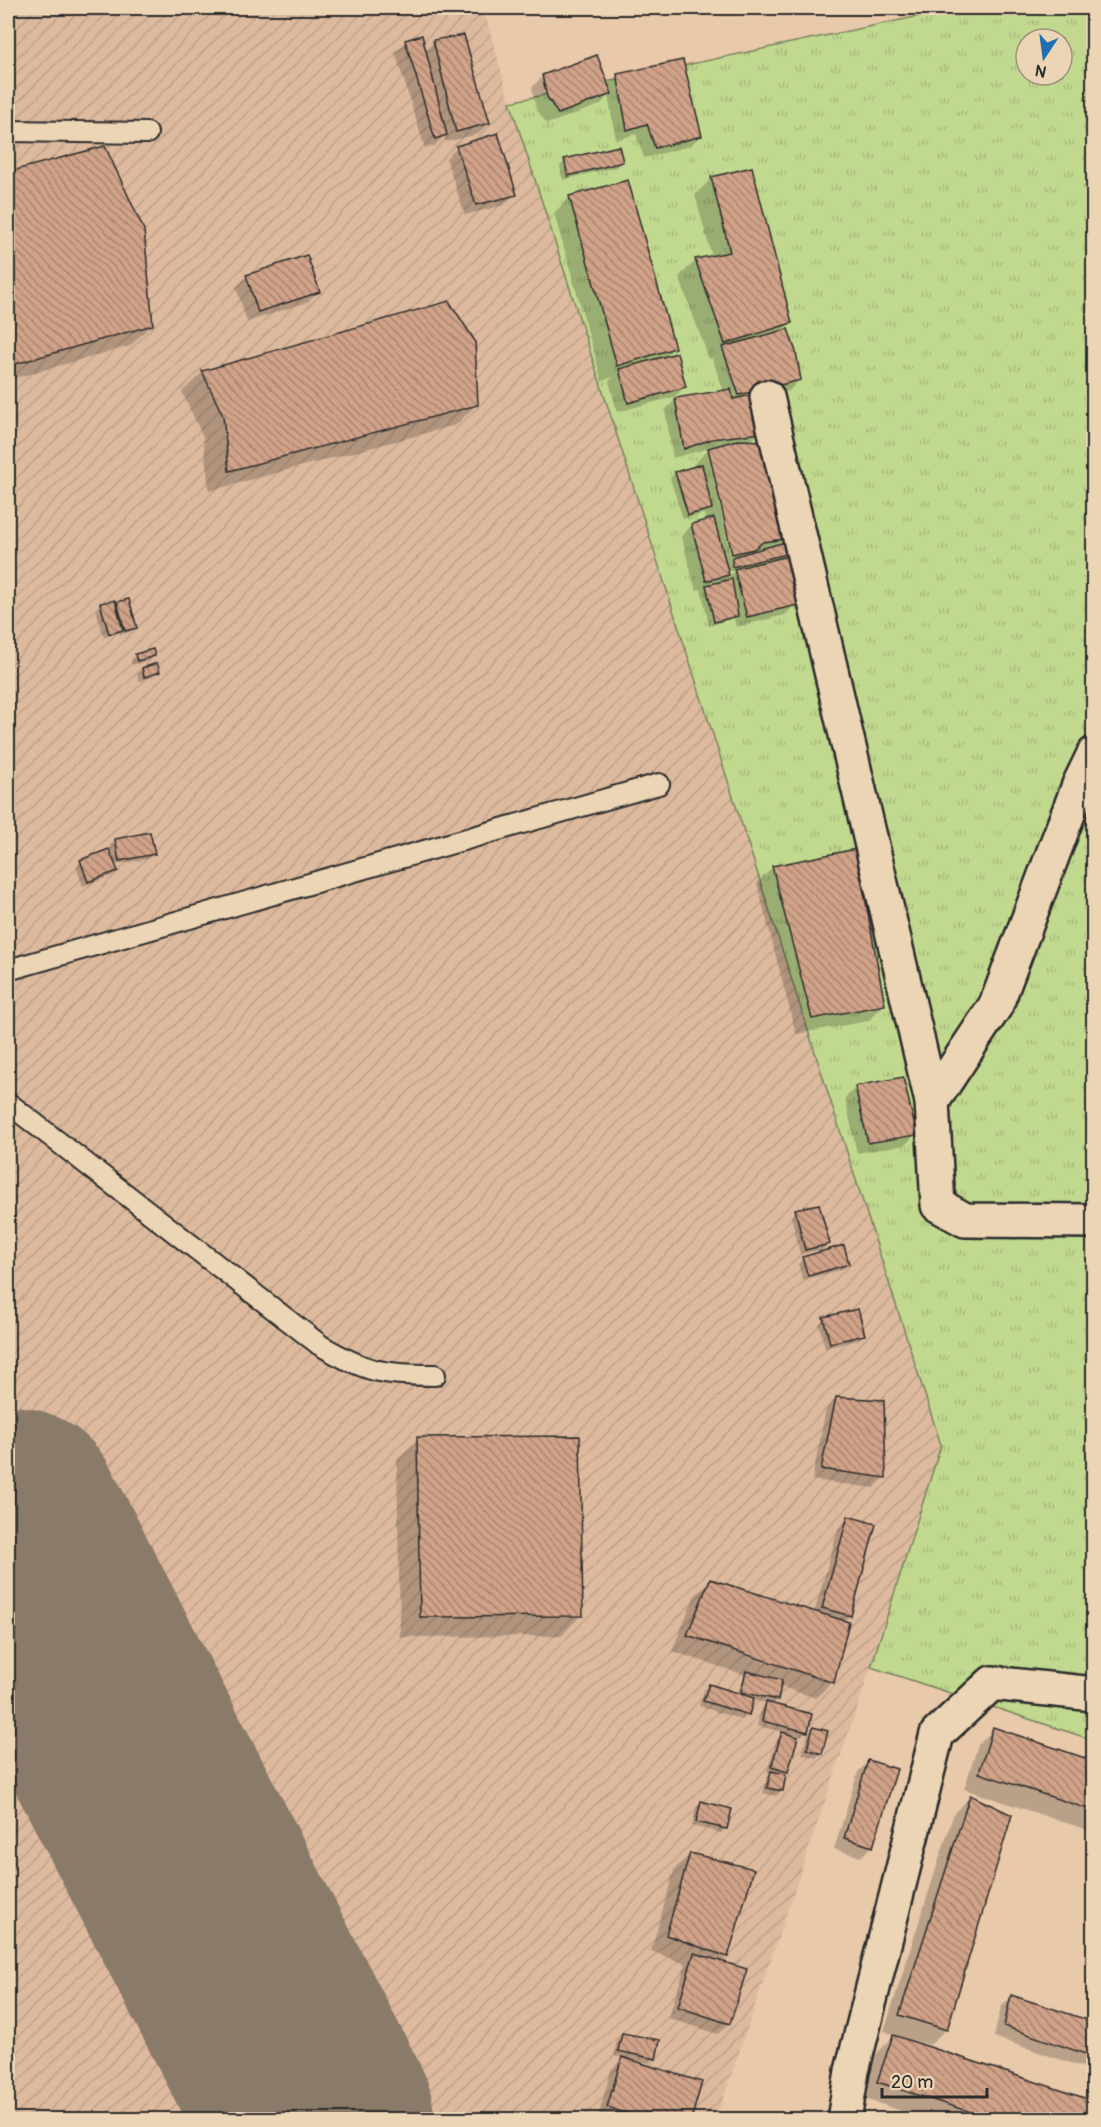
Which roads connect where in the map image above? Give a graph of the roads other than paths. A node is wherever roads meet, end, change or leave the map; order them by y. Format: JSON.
{"nodes":[{"id":1,"x":8,"y":131,"type":"edge"},
{"id":2,"x":147,"y":133,"type":"dead end"},
{"id":3,"x":767,"y":397,"type":"dead end"},
{"id":4,"x":1094,"y":754,"type":"edge"},
{"id":5,"x":659,"y":784,"type":"dead end"},
{"id":6,"x":8,"y":970,"type":"edge"},
{"id":7,"x":932,"y":1102,"type":"junction"},
{"id":8,"x":8,"y":1103,"type":"edge"},
{"id":9,"x":1094,"y":1221,"type":"edge"},
{"id":10,"x":435,"y":1376,"type":"dead end"},
{"id":11,"x":1094,"y":1694,"type":"edge"},
{"id":12,"x":844,"y":2120,"type":"edge"}],
"edges":[{"from":1,"to":2,"type":"lane"},
{"from":3,"to":7,"type":"street"},
{"from":4,"to":7,"type":"street"},
{"from":5,"to":6,"type":"lane"},
{"from":7,"to":9,"type":"street"},
{"from":8,"to":10,"type":"lane"},
{"from":11,"to":12,"type":"street"}]}
